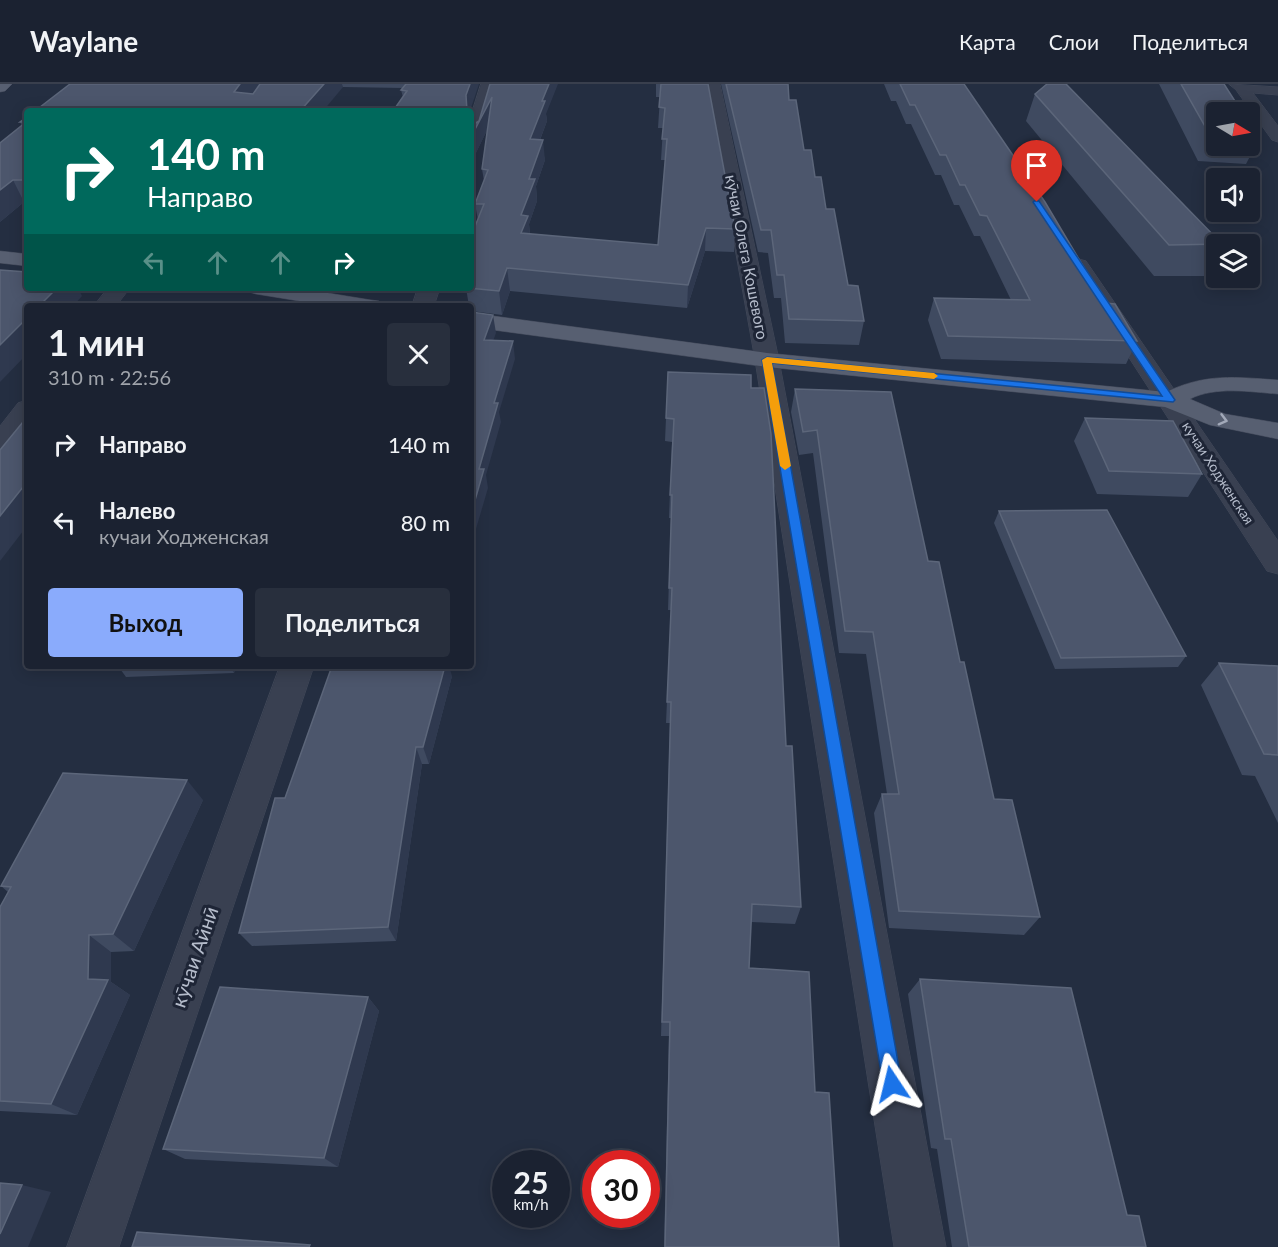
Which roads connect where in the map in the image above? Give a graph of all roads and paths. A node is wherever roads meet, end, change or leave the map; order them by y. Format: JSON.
{"nodes":[{"id":1,"x":5,"y":84,"type":"edge"},
{"id":2,"x":488,"y":84,"type":"edge"},
{"id":3,"x":712,"y":84,"type":"edge"},
{"id":4,"x":1238,"y":85,"type":"edge"},
{"id":5,"x":0,"y":88,"type":"edge"},
{"id":6,"x":1278,"y":91,"type":"edge"},
{"id":7,"x":474,"y":131,"type":"edge"},
{"id":8,"x":1278,"y":137,"type":"edge"},
{"id":9,"x":1070,"y":252,"type":"edge"},
{"id":10,"x":0,"y":257,"type":"edge"},
{"id":11,"x":24,"y":260,"type":"edge"},
{"id":12,"x":117,"y":291,"type":"edge"},
{"id":13,"x":275,"y":291,"type":"edge"},
{"id":14,"x":107,"y":303,"type":"edge"},
{"id":15,"x":352,"y":303,"type":"edge"},
{"id":16,"x":474,"y":320,"type":"edge"},
{"id":17,"x":767,"y":360,"type":"junction"},
{"id":18,"x":1278,"y":387,"type":"edge"},
{"id":19,"x":1170,"y":400,"type":"junction"},
{"id":20,"x":24,"y":412,"type":"edge"},
{"id":21,"x":1278,"y":431,"type":"edge"},
{"id":22,"x":0,"y":443,"type":"edge"},
{"id":23,"x":1278,"y":564,"type":"edge"},
{"id":24,"x":296,"y":669,"type":"edge"},
{"id":25,"x":93,"y":1247,"type":"edge"},
{"id":26,"x":920,"y":1247,"type":"edge"}],
"edges":[{"from":1,"to":5,"type":"main road"},
{"from":2,"to":7,"type":"street"},
{"from":3,"to":17,"type":"street","name":"кӯчаи Олега Кошевого"},
{"from":4,"to":6,"type":"street"},
{"from":4,"to":8,"type":"street"},
{"from":9,"to":19,"type":"street","name":"кучаи Ходженская"},
{"from":10,"to":11,"type":"main road"},
{"from":12,"to":14,"type":"street"},
{"from":13,"to":15,"type":"main road"},
{"from":16,"to":17,"type":"main road"},
{"from":17,"to":19,"type":"main road"},
{"from":17,"to":26,"type":"street","name":"кӯчаи Олега Кошевого"},
{"from":18,"to":19,"type":"main road"},
{"from":19,"to":21,"type":"main road","one_way":true},
{"from":19,"to":23,"type":"street","name":"кучаи Ходженская"},
{"from":20,"to":22,"type":"street"},
{"from":24,"to":25,"type":"street","name":"кӯчаи Айнӣ"}]}
